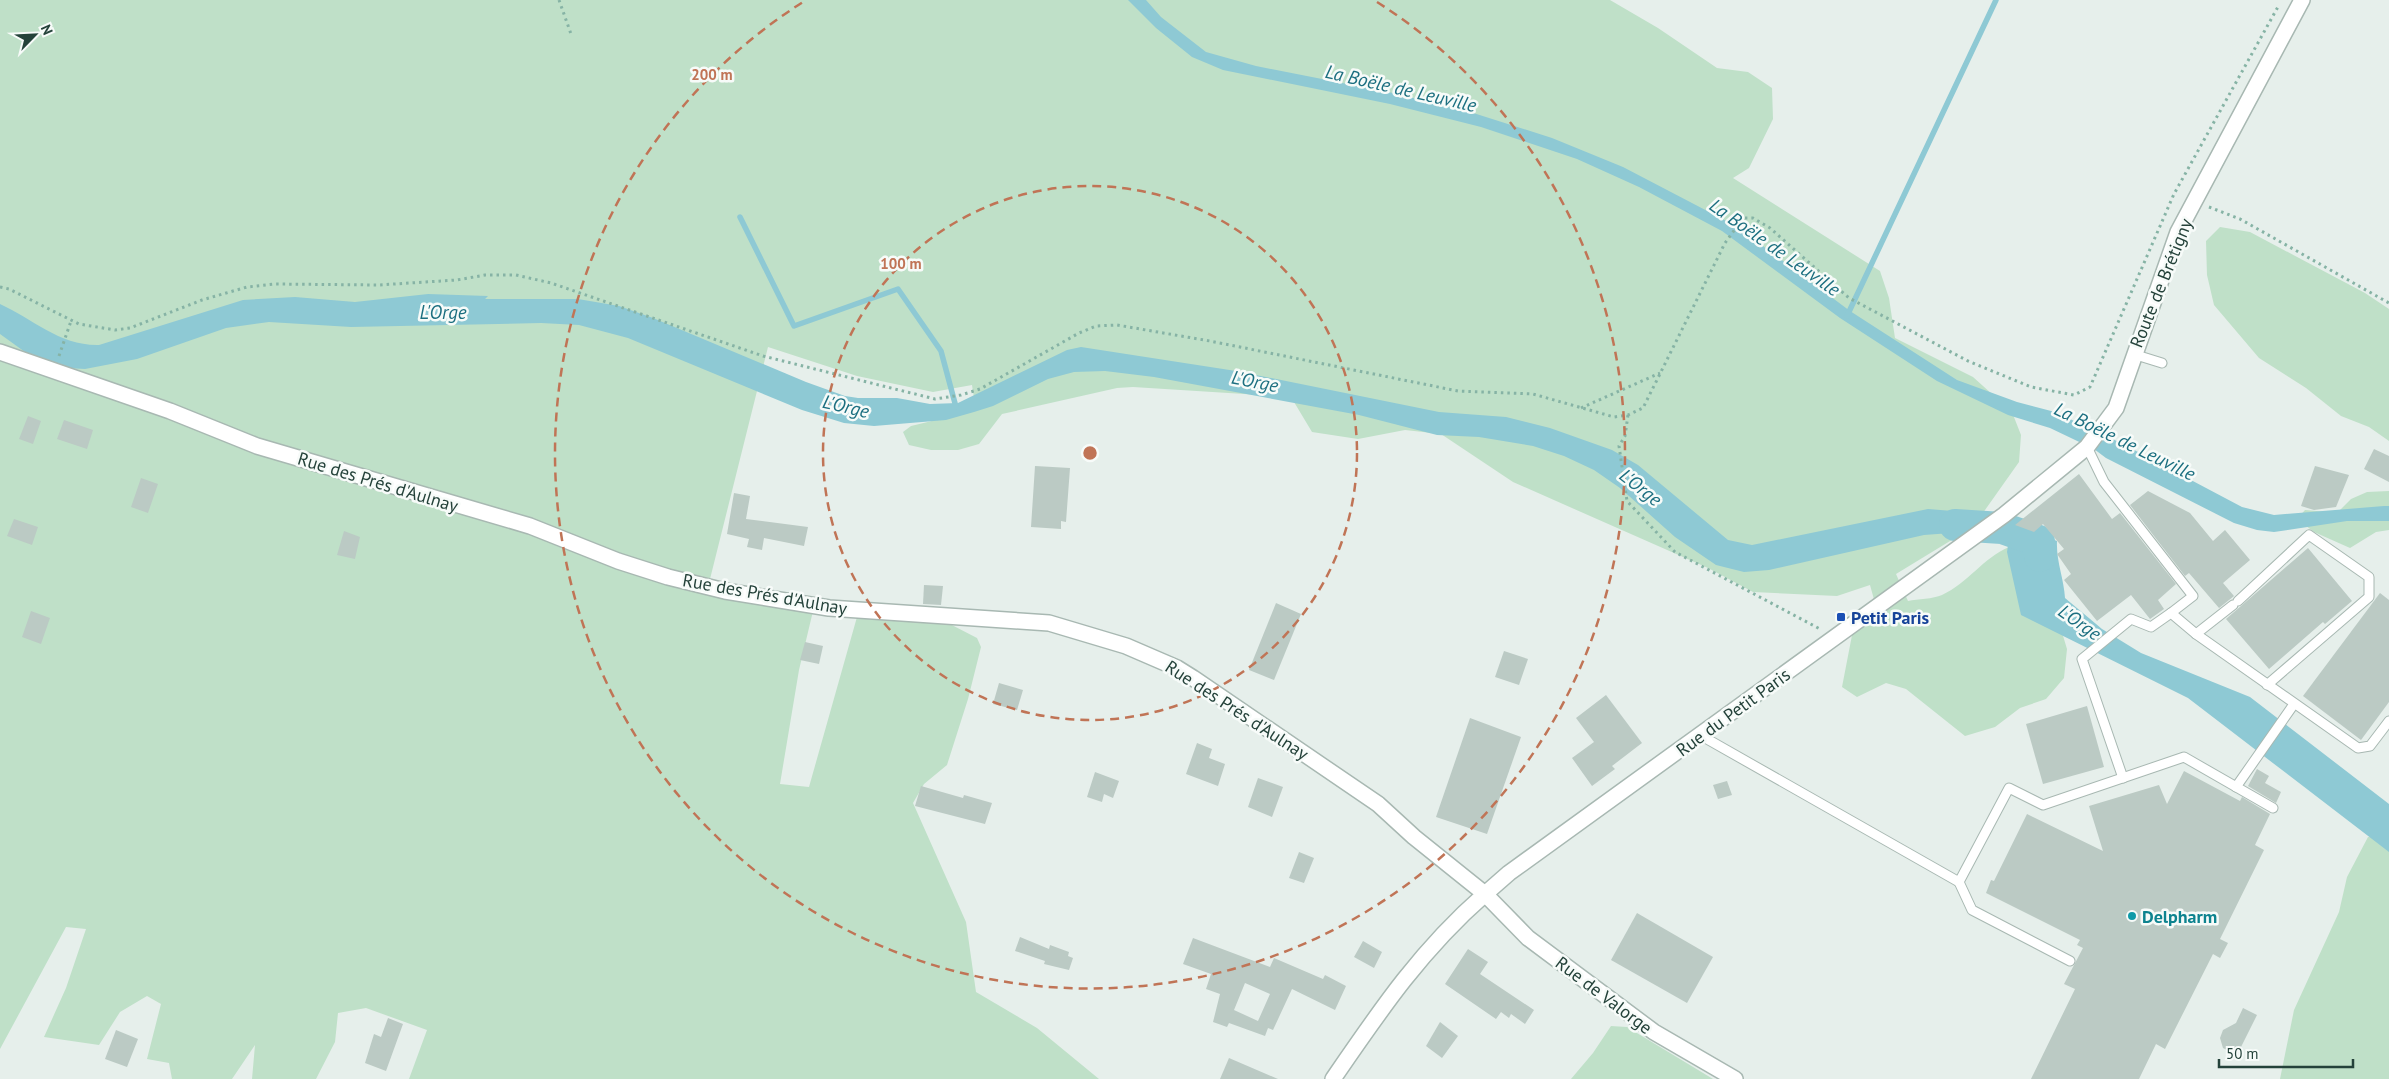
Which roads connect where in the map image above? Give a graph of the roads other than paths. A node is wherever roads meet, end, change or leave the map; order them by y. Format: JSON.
{"nodes":[{"id":1,"x":2302,"y":0,"type":"edge"},
{"id":2,"x":0,"y":352,"type":"edge"},
{"id":3,"x":2133,"y":354,"type":"junction"},
{"id":4,"x":2162,"y":363,"type":"dead end"},
{"id":5,"x":2087,"y":447,"type":"junction"},
{"id":6,"x":1981,"y":531,"type":"joint"},
{"id":7,"x":2171,"y":613,"type":"junction"},
{"id":8,"x":2196,"y":634,"type":"junction"},
{"id":9,"x":2267,"y":685,"type":"junction"},
{"id":10,"x":2294,"y":704,"type":"junction"},
{"id":11,"x":2389,"y":721,"type":"edge"},
{"id":12,"x":1700,"y":735,"type":"junction"},
{"id":13,"x":2123,"y":778,"type":"junction"},
{"id":14,"x":2236,"y":787,"type":"junction"},
{"id":15,"x":2273,"y":808,"type":"dead end"},
{"id":16,"x":1959,"y":882,"type":"junction"},
{"id":17,"x":1485,"y":894,"type":"junction"},
{"id":18,"x":2070,"y":961,"type":"dead end"},
{"id":19,"x":1333,"y":1079,"type":"edge"},
{"id":20,"x":1735,"y":1079,"type":"edge"}],
"edges":[{"from":1,"to":3,"type":"street","name":"Route de Brétigny"},
{"from":2,"to":17,"type":"street","name":"Rue des Prés d'Aulnay"},
{"from":3,"to":4,"type":"lane"},
{"from":3,"to":5,"type":"street","name":"Route de Brétigny"},
{"from":5,"to":6,"type":"street","name":"Route de Brétigny"},
{"from":5,"to":7,"type":"lane"},
{"from":6,"to":12,"type":"street","name":"Rue du Petit Paris"},
{"from":7,"to":8,"type":"lane"},
{"from":7,"to":13,"type":"lane"},
{"from":8,"to":9,"type":"lane"},
{"from":8,"to":9,"type":"lane"},
{"from":9,"to":10,"type":"lane"},
{"from":10,"to":11,"type":"lane"},
{"from":10,"to":14,"type":"lane"},
{"from":12,"to":16,"type":"lane"},
{"from":12,"to":17,"type":"street","name":"Rue du Petit Paris"},
{"from":13,"to":14,"type":"lane"},
{"from":13,"to":16,"type":"lane"},
{"from":14,"to":15,"type":"lane"},
{"from":16,"to":18,"type":"lane"},
{"from":17,"to":19,"type":"street","name":"Rue du Petit Paris"},
{"from":17,"to":20,"type":"street","name":"Rue de Valorge"}]}
